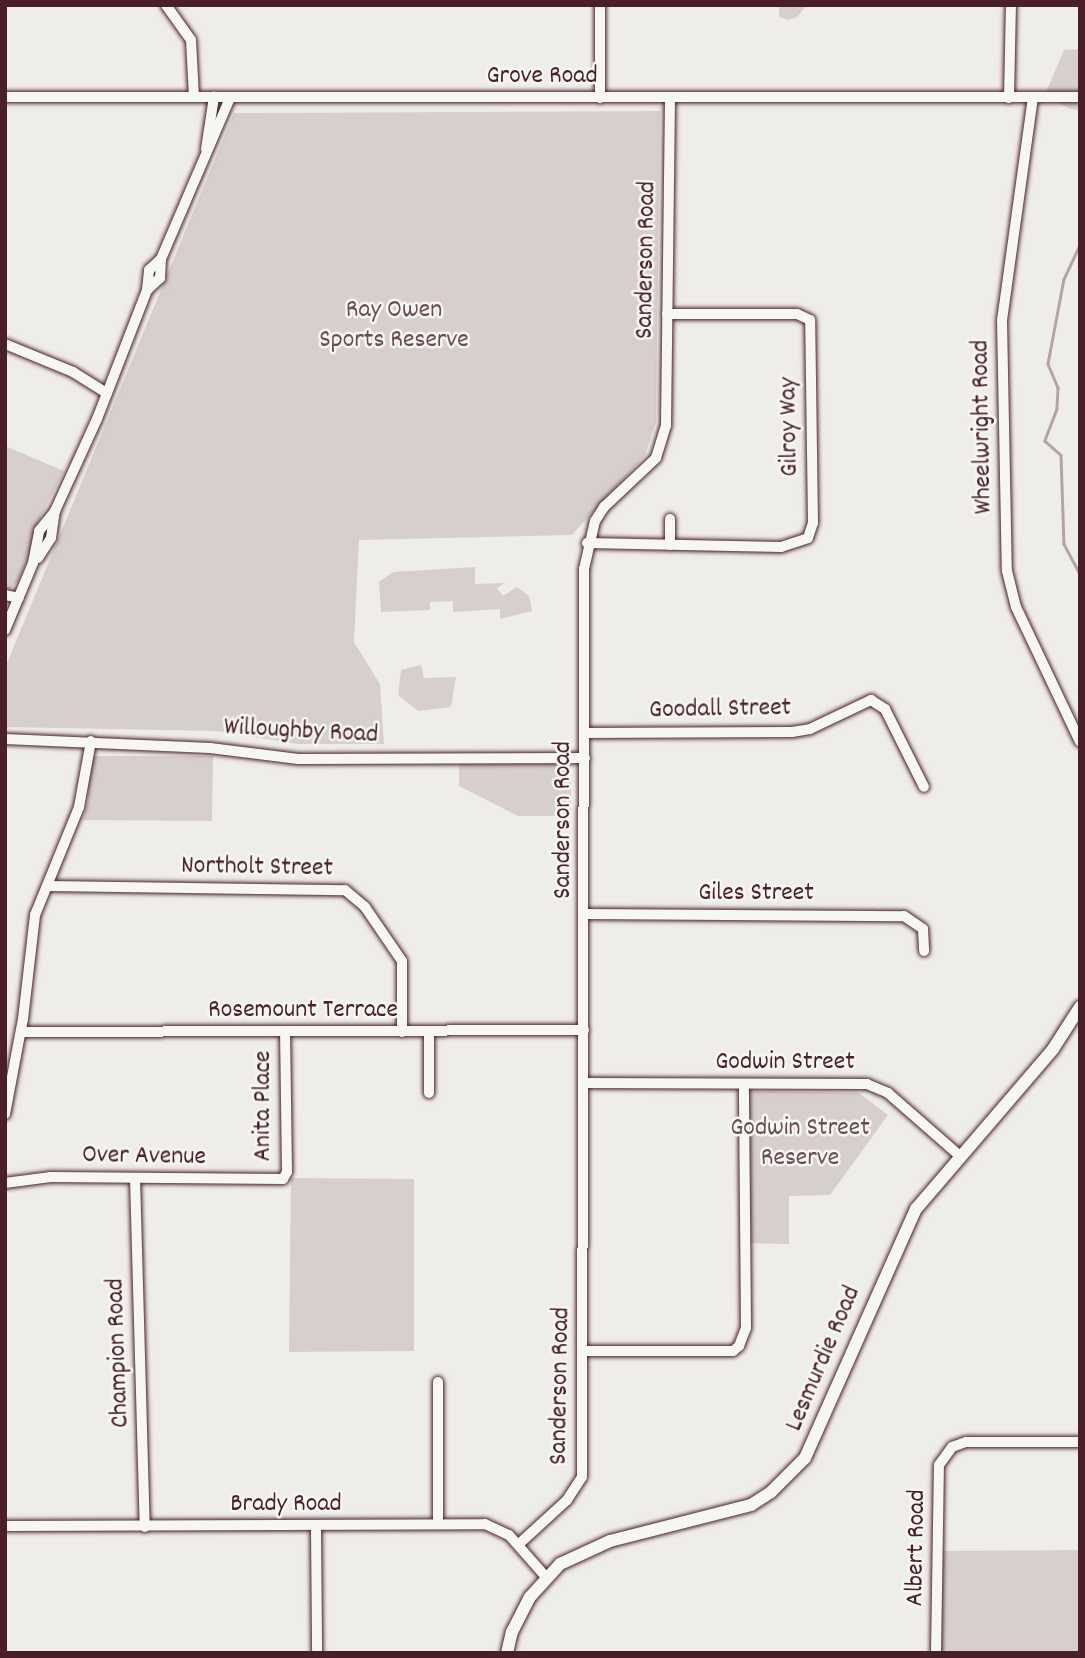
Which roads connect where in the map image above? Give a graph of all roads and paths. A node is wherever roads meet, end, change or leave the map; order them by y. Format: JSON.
{"nodes":[{"id":1,"x":166,"y":5,"type":"edge"},
{"id":2,"x":600,"y":5,"type":"edge"},
{"id":3,"x":1011,"y":5,"type":"edge"},
{"id":4,"x":5,"y":97,"type":"edge"},
{"id":5,"x":194,"y":97,"type":"junction"},
{"id":6,"x":214,"y":97,"type":"junction"},
{"id":7,"x":1032,"y":97,"type":"junction"},
{"id":8,"x":1080,"y":97,"type":"edge"},
{"id":9,"x":230,"y":98,"type":"junction"},
{"id":10,"x":600,"y":98,"type":"junction"},
{"id":11,"x":670,"y":98,"type":"junction"},
{"id":12,"x":1009,"y":98,"type":"junction"},
{"id":13,"x":205,"y":153,"type":"junction"},
{"id":14,"x":667,"y":314,"type":"junction"},
{"id":15,"x":5,"y":344,"type":"edge"},
{"id":16,"x":73,"y":372,"type":"junction"},
{"id":17,"x":109,"y":382,"type":"junction"},
{"id":18,"x":105,"y":392,"type":"junction"},
{"id":19,"x":670,"y":519,"type":"dead end"},
{"id":20,"x":587,"y":543,"type":"junction"},
{"id":21,"x":670,"y":545,"type":"junction"},
{"id":22,"x":5,"y":595,"type":"edge"},
{"id":23,"x":19,"y":597,"type":"junction"},
{"id":24,"x":9,"y":607,"type":"edge"},
{"id":25,"x":5,"y":630,"type":"edge"},
{"id":26,"x":585,"y":733,"type":"junction"},
{"id":27,"x":91,"y":741,"type":"junction"},
{"id":28,"x":8,"y":742,"type":"edge"},
{"id":29,"x":1080,"y":742,"type":"edge"},
{"id":30,"x":585,"y":758,"type":"junction"},
{"id":31,"x":924,"y":787,"type":"dead end"},
{"id":32,"x":48,"y":886,"type":"junction"},
{"id":33,"x":585,"y":914,"type":"junction"},
{"id":34,"x":924,"y":951,"type":"dead end"},
{"id":35,"x":1078,"y":1015,"type":"edge"},
{"id":36,"x":584,"y":1030,"type":"junction"},
{"id":37,"x":21,"y":1032,"type":"junction"},
{"id":38,"x":402,"y":1032,"type":"junction"},
{"id":39,"x":429,"y":1032,"type":"junction"},
{"id":40,"x":285,"y":1033,"type":"junction"},
{"id":41,"x":584,"y":1083,"type":"junction"},
{"id":42,"x":744,"y":1084,"type":"junction"},
{"id":43,"x":429,"y":1093,"type":"dead end"},
{"id":44,"x":5,"y":1114,"type":"edge"},
{"id":45,"x":960,"y":1156,"type":"junction"},
{"id":46,"x":135,"y":1178,"type":"junction"},
{"id":47,"x":283,"y":1179,"type":"joint"},
{"id":48,"x":5,"y":1183,"type":"edge"},
{"id":49,"x":583,"y":1351,"type":"junction"},
{"id":50,"x":438,"y":1382,"type":"dead end"},
{"id":51,"x":1080,"y":1442,"type":"edge"},
{"id":52,"x":438,"y":1522,"type":"junction"},
{"id":53,"x":5,"y":1526,"type":"edge"},
{"id":54,"x":145,"y":1527,"type":"junction"},
{"id":55,"x":316,"y":1528,"type":"junction"},
{"id":56,"x":519,"y":1544,"type":"junction"},
{"id":57,"x":545,"y":1576,"type":"junction"},
{"id":58,"x":317,"y":1653,"type":"edge"},
{"id":59,"x":507,"y":1653,"type":"edge"},
{"id":60,"x":936,"y":1653,"type":"edge"}],
"edges":[{"from":1,"to":5,"type":"street"},
{"from":2,"to":10,"type":"street"},
{"from":3,"to":12,"type":"street"},
{"from":4,"to":5,"type":"street","name":"Grove Road"},
{"from":5,"to":6,"type":"street","name":"Grove Road"},
{"from":6,"to":9,"type":"street","name":"Grove Road"},
{"from":6,"to":13,"type":"street"},
{"from":7,"to":8,"type":"street","name":"Grove Road"},
{"from":7,"to":12,"type":"street","name":"Grove Road"},
{"from":7,"to":29,"type":"street","name":"Wheelwright Road"},
{"from":9,"to":10,"type":"street","name":"Grove Road"},
{"from":9,"to":13,"type":"street"},
{"from":10,"to":11,"type":"street","name":"Grove Road"},
{"from":11,"to":12,"type":"street","name":"Grove Road"},
{"from":11,"to":14,"type":"street","name":"Sanderson Road"},
{"from":13,"to":17,"type":"street"},
{"from":14,"to":20,"type":"street","name":"Sanderson Road"},
{"from":14,"to":21,"type":"street","name":"Gilroy Way"},
{"from":15,"to":16,"type":"street"},
{"from":16,"to":17,"type":"street"},
{"from":16,"to":18,"type":"street"},
{"from":17,"to":18,"type":"street"},
{"from":18,"to":23,"type":"street"},
{"from":19,"to":21,"type":"street"},
{"from":20,"to":21,"type":"street","name":"Gilroy Way"},
{"from":20,"to":26,"type":"street","name":"Sanderson Road"},
{"from":22,"to":23,"type":"street"},
{"from":23,"to":24,"type":"street"},
{"from":24,"to":25,"type":"street"},
{"from":26,"to":30,"type":"street","name":"Sanderson Road"},
{"from":26,"to":31,"type":"street","name":"Goodall Street"},
{"from":27,"to":28,"type":"street","name":"Willoughby Road"},
{"from":27,"to":30,"type":"street","name":"Willoughby Road"},
{"from":27,"to":32,"type":"street"},
{"from":30,"to":33,"type":"street","name":"Sanderson Road"},
{"from":32,"to":37,"type":"street"},
{"from":32,"to":38,"type":"street","name":"Northolt Street"},
{"from":33,"to":34,"type":"street","name":"Giles Street"},
{"from":33,"to":36,"type":"street","name":"Sanderson Road"},
{"from":35,"to":45,"type":"main road","name":"Lesmurdie Road"},
{"from":36,"to":39,"type":"street","name":"Rosemount Terrace"},
{"from":36,"to":41,"type":"street","name":"Sanderson Road"},
{"from":37,"to":40,"type":"street","name":"Rosemount Terrace"},
{"from":37,"to":44,"type":"street"},
{"from":38,"to":39,"type":"street","name":"Rosemount Terrace"},
{"from":38,"to":40,"type":"street","name":"Rosemount Terrace"},
{"from":39,"to":43,"type":"street"},
{"from":40,"to":47,"type":"street","name":"Anita Place"},
{"from":41,"to":42,"type":"street","name":"Godwin Street"},
{"from":41,"to":49,"type":"street","name":"Sanderson Road"},
{"from":42,"to":45,"type":"street","name":"Godwin Street"},
{"from":42,"to":49,"type":"street"},
{"from":45,"to":57,"type":"main road","name":"Lesmurdie Road"},
{"from":46,"to":47,"type":"street","name":"Over Avenue"},
{"from":46,"to":48,"type":"street","name":"Over Avenue"},
{"from":46,"to":54,"type":"street","name":"Champion Road"},
{"from":49,"to":56,"type":"street","name":"Sanderson Road"},
{"from":50,"to":52,"type":"street"},
{"from":51,"to":60,"type":"street","name":"Albert Road"},
{"from":52,"to":55,"type":"street","name":"Brady Road"},
{"from":52,"to":56,"type":"street","name":"Brady Road"},
{"from":53,"to":54,"type":"street","name":"Brady Road"},
{"from":54,"to":55,"type":"street","name":"Brady Road"},
{"from":55,"to":58,"type":"street"},
{"from":56,"to":57,"type":"street","name":"Brady Road"},
{"from":57,"to":59,"type":"main road","name":"Lesmurdie Road"}]}
